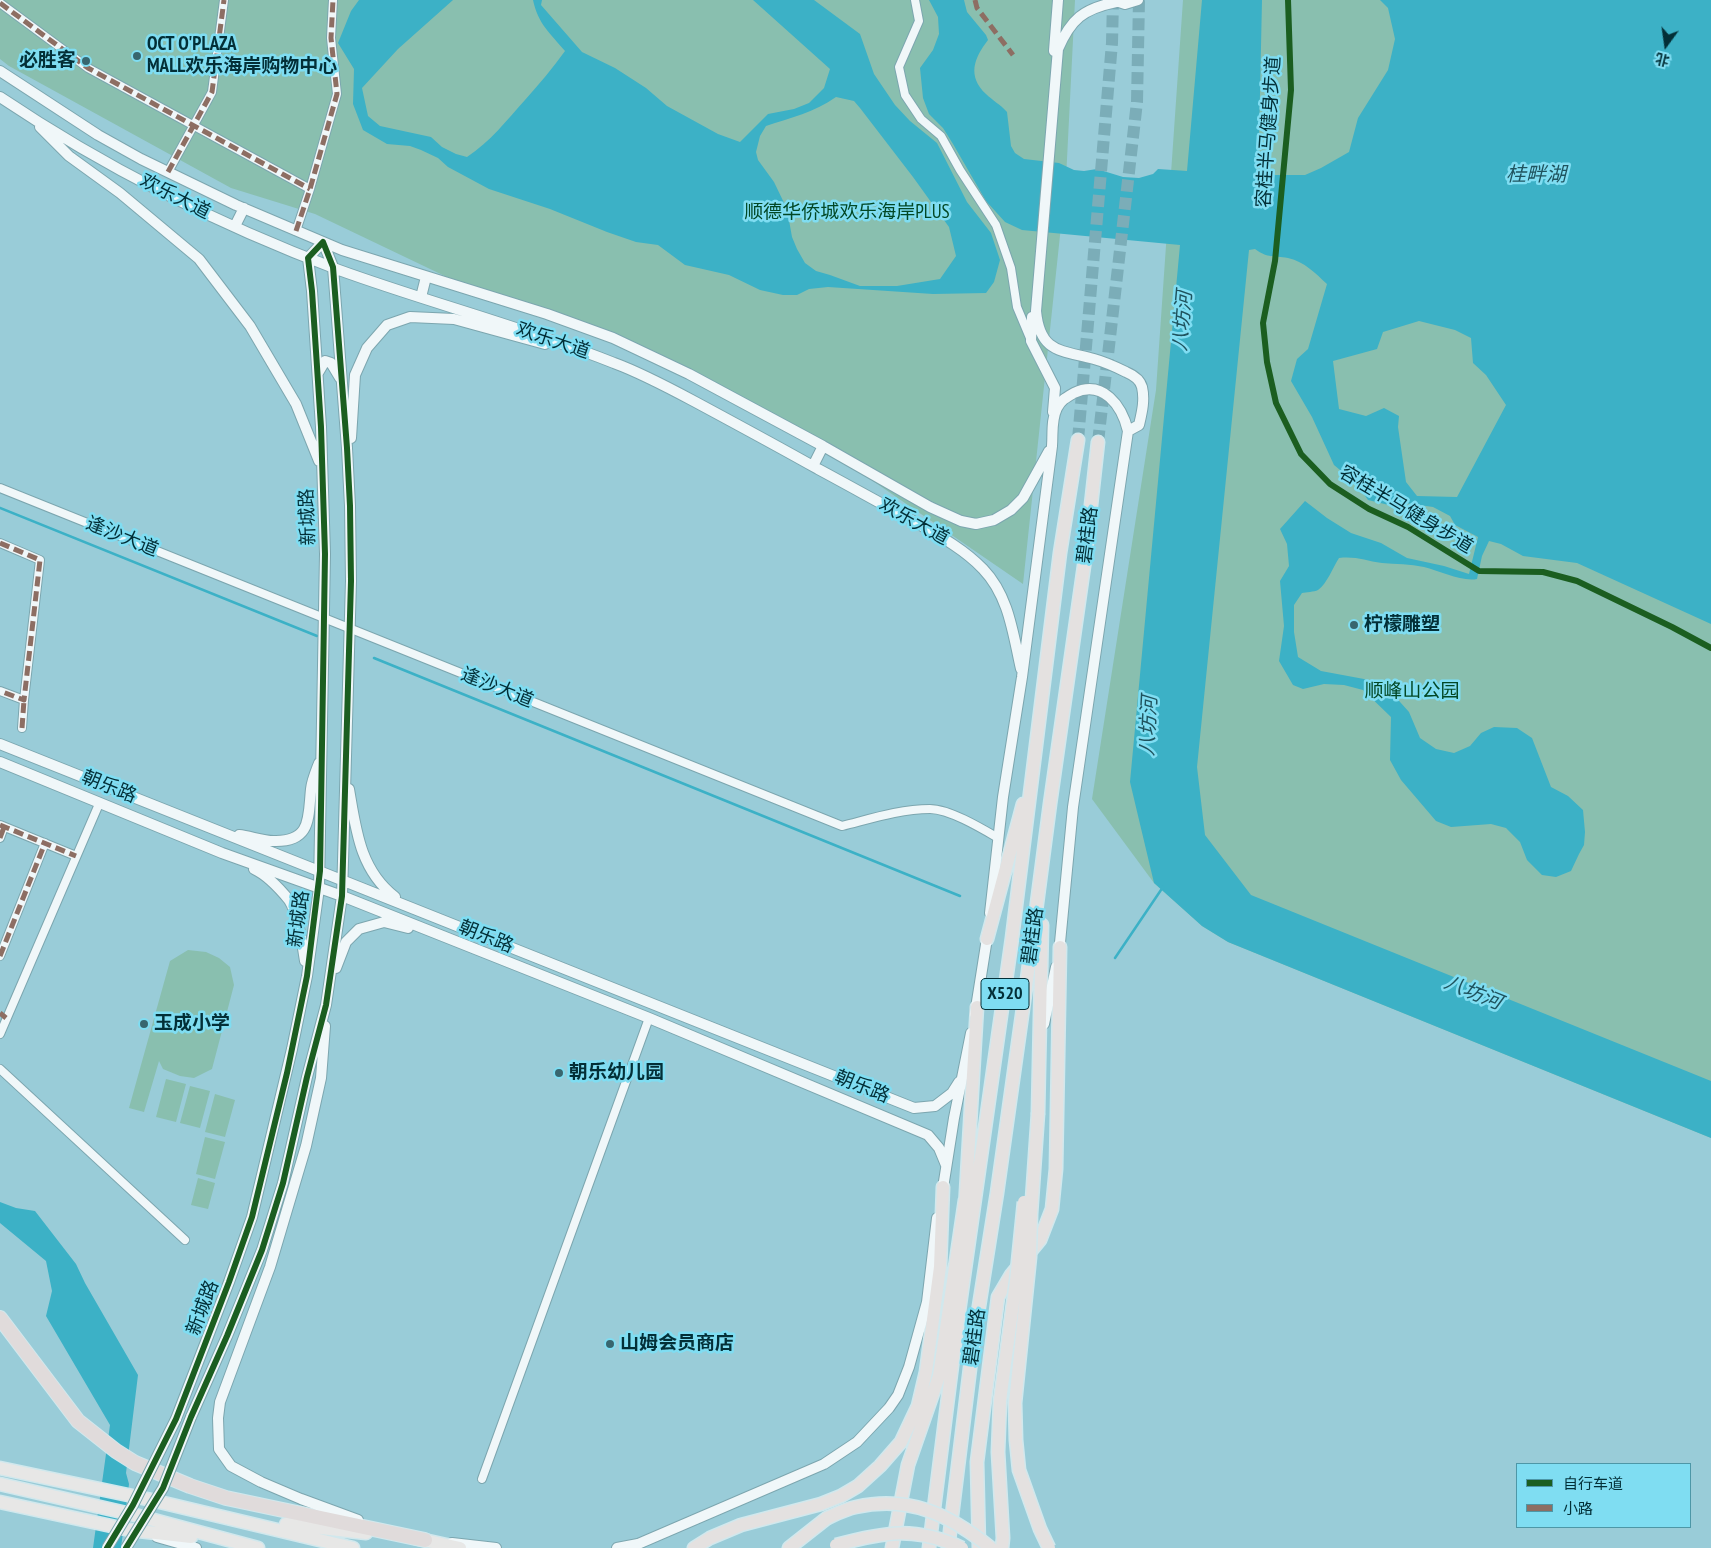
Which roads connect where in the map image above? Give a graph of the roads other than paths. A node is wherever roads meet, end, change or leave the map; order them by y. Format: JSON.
{"nodes":[{"id":1,"x":333,"y":0,"type":"edge"},
{"id":2,"x":914,"y":0,"type":"edge"},
{"id":3,"x":1058,"y":0,"type":"edge"},
{"id":4,"x":1138,"y":0,"type":"edge"},
{"id":5,"x":1114,"y":1,"type":"edge"},
{"id":6,"x":221,"y":2,"type":"edge"},
{"id":7,"x":0,"y":3,"type":"edge"},
{"id":8,"x":0,"y":71,"type":"edge"},
{"id":9,"x":0,"y":97,"type":"edge"},
{"id":10,"x":1052,"y":100,"type":"junction"},
{"id":11,"x":28,"y":116,"type":"junction"},
{"id":12,"x":194,"y":125,"type":"junction"},
{"id":13,"x":168,"y":172,"type":"junction"},
{"id":14,"x":310,"y":189,"type":"junction"},
{"id":15,"x":244,"y":208,"type":"junction"},
{"id":16,"x":235,"y":226,"type":"junction"},
{"id":17,"x":296,"y":231,"type":"junction"},
{"id":18,"x":324,"y":242,"type":"junction"},
{"id":19,"x":308,"y":258,"type":"junction"},
{"id":20,"x":333,"y":267,"type":"junction"},
{"id":21,"x":426,"y":277,"type":"junction"},
{"id":22,"x":1035,"y":295,"type":"junction"},
{"id":23,"x":421,"y":297,"type":"junction"},
{"id":24,"x":1031,"y":341,"type":"junction"},
{"id":25,"x":601,"y":357,"type":"junction"},
{"id":26,"x":318,"y":373,"type":"junction"},
{"id":27,"x":342,"y":381,"type":"junction"},
{"id":28,"x":1053,"y":418,"type":"junction"},
{"id":29,"x":1128,"y":431,"type":"junction"},
{"id":30,"x":1078,"y":440,"type":"tunnel mouth"},
{"id":31,"x":1098,"y":442,"type":"tunnel mouth"},
{"id":32,"x":823,"y":446,"type":"junction"},
{"id":33,"x":1052,"y":446,"type":"junction"},
{"id":34,"x":813,"y":466,"type":"junction"},
{"id":35,"x":322,"y":468,"type":"junction"},
{"id":36,"x":348,"y":478,"type":"junction"},
{"id":37,"x":0,"y":488,"type":"edge"},
{"id":38,"x":0,"y":543,"type":"edge"},
{"id":39,"x":323,"y":618,"type":"junction"},
{"id":40,"x":349,"y":628,"type":"junction"},
{"id":41,"x":1022,"y":677,"type":"junction"},
{"id":42,"x":0,"y":691,"type":"edge"},
{"id":43,"x":24,"y":700,"type":"junction"},
{"id":44,"x":22,"y":728,"type":"dead end"},
{"id":45,"x":0,"y":744,"type":"edge"},
{"id":46,"x":1036,"y":753,"type":"junction"},
{"id":47,"x":321,"y":755,"type":"junction"},
{"id":48,"x":0,"y":762,"type":"edge"},
{"id":49,"x":345,"y":766,"type":"junction"},
{"id":50,"x":99,"y":804,"type":"junction"},
{"id":51,"x":2,"y":826,"type":"edge"},
{"id":52,"x":223,"y":834,"type":"junction"},
{"id":53,"x":0,"y":838,"type":"edge"},
{"id":54,"x":998,"y":838,"type":"junction"},
{"id":55,"x":45,"y":843,"type":"junction"},
{"id":56,"x":222,"y":853,"type":"junction"},
{"id":57,"x":76,"y":856,"type":"junction"},
{"id":58,"x":1042,"y":870,"type":"junction"},
{"id":59,"x":320,"y":871,"type":"junction"},
{"id":60,"x":342,"y":880,"type":"junction"},
{"id":61,"x":319,"y":888,"type":"junction"},
{"id":62,"x":342,"y":896,"type":"junction"},
{"id":63,"x":405,"y":905,"type":"junction"},
{"id":64,"x":446,"y":937,"type":"junction"},
{"id":65,"x":987,"y":939,"type":"junction"},
{"id":66,"x":1060,"y":947,"type":"junction"},
{"id":67,"x":0,"y":956,"type":"edge"},
{"id":68,"x":307,"y":976,"type":"junction"},
{"id":69,"x":327,"y":998,"type":"junction"},
{"id":70,"x":977,"y":1007,"type":"junction"},
{"id":71,"x":3,"y":1016,"type":"edge"},
{"id":72,"x":649,"y":1018,"type":"junction"},
{"id":73,"x":0,"y":1034,"type":"edge"},
{"id":74,"x":1040,"y":1042,"type":"junction"},
{"id":75,"x":0,"y":1069,"type":"edge"},
{"id":76,"x":962,"y":1077,"type":"junction"},
{"id":77,"x":883,"y":1096,"type":"junction"},
{"id":78,"x":877,"y":1114,"type":"junction"},
{"id":79,"x":1035,"y":1114,"type":"junction"},
{"id":80,"x":946,"y":1166,"type":"junction"},
{"id":81,"x":943,"y":1186,"type":"junction"},
{"id":82,"x":965,"y":1200,"type":"junction"},
{"id":83,"x":184,"y":1240,"type":"dead end"},
{"id":84,"x":963,"y":1289,"type":"junction"},
{"id":85,"x":0,"y":1318,"type":"edge"},
{"id":86,"x":0,"y":1468,"type":"edge"},
{"id":87,"x":482,"y":1479,"type":"dead end"},
{"id":88,"x":0,"y":1484,"type":"edge"},
{"id":89,"x":0,"y":1502,"type":"edge"},
{"id":90,"x":229,"y":1518,"type":"junction"},
{"id":91,"x":130,"y":1530,"type":"junction"},
{"id":92,"x":425,"y":1540,"type":"junction"},
{"id":93,"x":233,"y":1542,"type":"junction"},
{"id":94,"x":831,"y":1546,"type":"edge"},
{"id":95,"x":107,"y":1548,"type":"edge"},
{"id":96,"x":126,"y":1548,"type":"edge"},
{"id":97,"x":196,"y":1548,"type":"edge"},
{"id":98,"x":258,"y":1548,"type":"edge"},
{"id":99,"x":353,"y":1548,"type":"edge"},
{"id":100,"x":460,"y":1548,"type":"edge"},
{"id":101,"x":496,"y":1548,"type":"edge"},
{"id":102,"x":617,"y":1548,"type":"edge"},
{"id":103,"x":694,"y":1548,"type":"edge"},
{"id":104,"x":788,"y":1548,"type":"edge"},
{"id":105,"x":892,"y":1548,"type":"edge"},
{"id":106,"x":929,"y":1548,"type":"edge"},
{"id":107,"x":948,"y":1548,"type":"edge"},
{"id":108,"x":962,"y":1548,"type":"edge"},
{"id":109,"x":979,"y":1548,"type":"edge"},
{"id":110,"x":991,"y":1548,"type":"edge"},
{"id":111,"x":1002,"y":1548,"type":"edge"},
{"id":112,"x":1049,"y":1548,"type":"edge"}],
"edges":[{"from":1,"to":14,"type":"street"},
{"from":2,"to":24,"type":"street"},
{"from":3,"to":10,"type":"street"},
{"from":4,"to":5,"type":"street"},
{"from":5,"to":10,"type":"street"},
{"from":6,"to":12,"type":"street"},
{"from":7,"to":12,"type":"street"},
{"from":8,"to":13,"type":"street","name":"欢乐大道"},
{"from":9,"to":11,"type":"street","name":"欢乐大道"},
{"from":10,"to":22,"type":"street"},
{"from":11,"to":16,"type":"street","name":"欢乐大道"},
{"from":11,"to":35,"type":"street"},
{"from":12,"to":13,"type":"street"},
{"from":12,"to":14,"type":"street"},
{"from":13,"to":15,"type":"street","name":"欢乐大道"},
{"from":14,"to":17,"type":"street"},
{"from":15,"to":16,"type":"street"},
{"from":15,"to":17,"type":"street","name":"欢乐大道"},
{"from":16,"to":19,"type":"street","name":"欢乐大道"},
{"from":17,"to":18,"type":"street","name":"欢乐大道"},
{"from":18,"to":19,"type":"street"},
{"from":18,"to":20,"type":"street","name":"新城路"},
{"from":18,"to":21,"type":"street","name":"欢乐大道"},
{"from":19,"to":20,"type":"street","name":"欢乐大道"},
{"from":19,"to":26,"type":"street","name":"新城路"},
{"from":20,"to":23,"type":"street","name":"欢乐大道"},
{"from":20,"to":27,"type":"street","name":"新城路"},
{"from":21,"to":23,"type":"street"},
{"from":21,"to":32,"type":"street","name":"欢乐大道"},
{"from":22,"to":24,"type":"street"},
{"from":22,"to":29,"type":"street"},
{"from":23,"to":25,"type":"street","name":"欢乐大道"},
{"from":24,"to":28,"type":"street"},
{"from":25,"to":34,"type":"street","name":"欢乐大道"},
{"from":25,"to":36,"type":"street"},
{"from":26,"to":27,"type":"street"},
{"from":26,"to":35,"type":"street","name":"新城路"},
{"from":27,"to":36,"type":"street","name":"新城路"},
{"from":28,"to":29,"type":"street"},
{"from":28,"to":33,"type":"street"},
{"from":29,"to":66,"type":"street"},
{"from":30,"to":46,"type":"highway","number":"X520"},
{"from":31,"to":58,"type":"highway","name":"碧桂路","number":"X520"},
{"from":32,"to":33,"type":"street","name":"欢乐大道"},
{"from":32,"to":34,"type":"street"},
{"from":33,"to":41,"type":"street"},
{"from":34,"to":41,"type":"street","name":"欢乐大道"},
{"from":35,"to":39,"type":"street","name":"新城路"},
{"from":36,"to":40,"type":"street","name":"新城路"},
{"from":37,"to":39,"type":"street","name":"逢沙大道"},
{"from":38,"to":43,"type":"street"},
{"from":39,"to":40,"type":"street","name":"逢沙大道"},
{"from":39,"to":47,"type":"street","name":"新城路"},
{"from":40,"to":49,"type":"street","name":"新城路"},
{"from":40,"to":54,"type":"street","name":"逢沙大道"},
{"from":41,"to":54,"type":"street"},
{"from":42,"to":43,"type":"street"},
{"from":43,"to":44,"type":"street"},
{"from":45,"to":52,"type":"street","name":"朝乐路"},
{"from":46,"to":65,"type":"highway"},
{"from":46,"to":84,"type":"highway","number":"X520"},
{"from":47,"to":52,"type":"street"},
{"from":47,"to":59,"type":"street","name":"新城路"},
{"from":48,"to":50,"type":"street","name":"朝乐路"},
{"from":49,"to":60,"type":"street","name":"新城路"},
{"from":49,"to":63,"type":"street"},
{"from":50,"to":56,"type":"street","name":"朝乐路"},
{"from":50,"to":57,"type":"street"},
{"from":51,"to":53,"type":"street"},
{"from":51,"to":55,"type":"street"},
{"from":52,"to":59,"type":"street","name":"朝乐路"},
{"from":54,"to":65,"type":"street"},
{"from":55,"to":57,"type":"street"},
{"from":55,"to":67,"type":"street"},
{"from":56,"to":61,"type":"street","name":"朝乐路"},
{"from":56,"to":68,"type":"street"},
{"from":57,"to":71,"type":"street"},
{"from":58,"to":74,"type":"highway"},
{"from":58,"to":107,"type":"highway","name":"碧桂路","number":"X520"},
{"from":59,"to":60,"type":"street","name":"朝乐路"},
{"from":59,"to":61,"type":"street","name":"新城路"},
{"from":60,"to":62,"type":"street","name":"新城路"},
{"from":60,"to":63,"type":"street","name":"朝乐路"},
{"from":61,"to":62,"type":"street","name":"朝乐路"},
{"from":61,"to":68,"type":"street","name":"新城路"},
{"from":62,"to":64,"type":"street","name":"朝乐路"},
{"from":62,"to":69,"type":"street","name":"新城路"},
{"from":63,"to":77,"type":"street","name":"朝乐路"},
{"from":64,"to":69,"type":"street"},
{"from":64,"to":72,"type":"street","name":"朝乐路"},
{"from":65,"to":70,"type":"street"},
{"from":66,"to":74,"type":"street"},
{"from":66,"to":109,"type":"highway"},
{"from":68,"to":95,"type":"street","name":"新城路","bridge":true},
{"from":69,"to":92,"type":"street"},
{"from":69,"to":96,"type":"street","name":"新城路","bridge":true},
{"from":70,"to":76,"type":"street"},
{"from":70,"to":82,"type":"highway"},
{"from":71,"to":73,"type":"street"},
{"from":72,"to":78,"type":"street","name":"朝乐路"},
{"from":72,"to":87,"type":"street"},
{"from":74,"to":79,"type":"highway"},
{"from":75,"to":83,"type":"street"},
{"from":76,"to":77,"type":"street","name":"朝乐路"},
{"from":76,"to":80,"type":"street"},
{"from":77,"to":78,"type":"street"},
{"from":78,"to":80,"type":"street","name":"朝乐路"},
{"from":79,"to":111,"type":"highway","bridge":true},
{"from":79,"to":112,"type":"highway","bridge":true},
{"from":80,"to":81,"type":"street"},
{"from":81,"to":102,"type":"street"},
{"from":81,"to":103,"type":"highway"},
{"from":82,"to":84,"type":"highway"},
{"from":82,"to":105,"type":"highway"},
{"from":84,"to":106,"type":"highway","number":"X520"},
{"from":85,"to":92,"type":"highway"},
{"from":86,"to":90,"type":"main road"},
{"from":88,"to":93,"type":"main road"},
{"from":89,"to":91,"type":"main road"},
{"from":90,"to":92,"type":"main road"},
{"from":90,"to":99,"type":"main road"},
{"from":91,"to":93,"type":"main road"},
{"from":91,"to":97,"type":"street"},
{"from":92,"to":100,"type":"main road"},
{"from":92,"to":101,"type":"street"},
{"from":93,"to":98,"type":"main road"},
{"from":94,"to":108,"type":"highway","bridge":true},
{"from":104,"to":110,"type":"highway","bridge":true}]}
